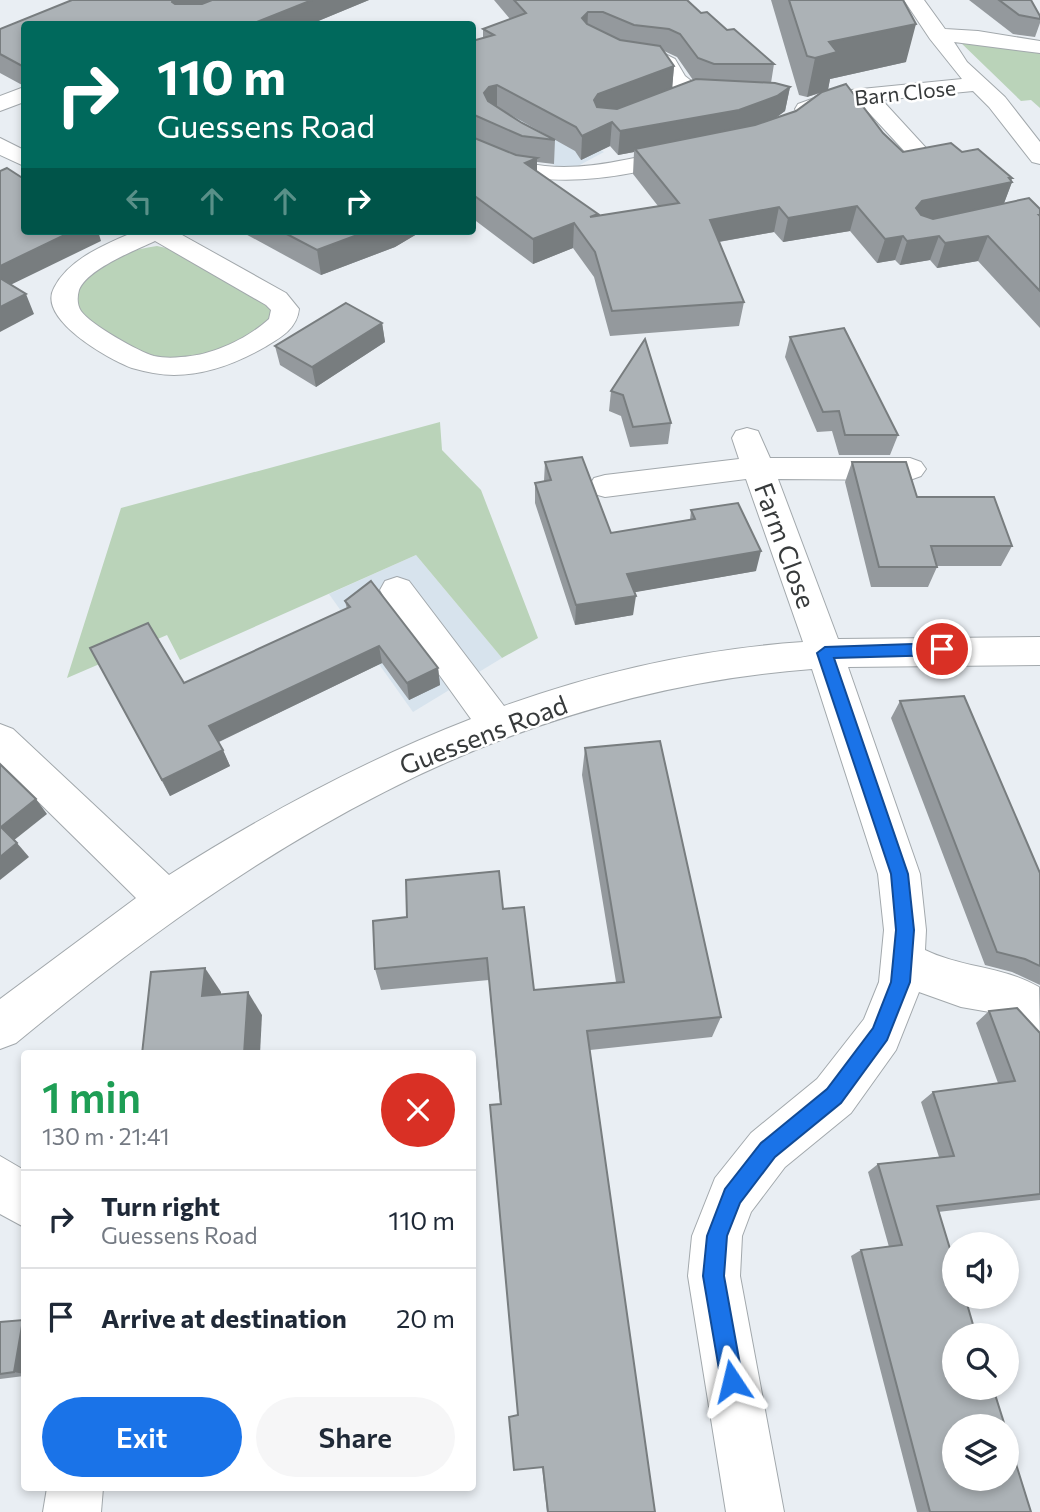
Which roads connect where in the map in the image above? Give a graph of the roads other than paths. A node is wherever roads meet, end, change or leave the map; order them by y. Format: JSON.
{"nodes":[{"id":1,"x":914,"y":0,"type":"edge"},
{"id":2,"x":937,"y":35,"type":"junction"},
{"id":3,"x":1040,"y":47,"type":"edge"},
{"id":4,"x":616,"y":51,"type":"edge"},
{"id":5,"x":980,"y":84,"type":"junction"},
{"id":6,"x":691,"y":93,"type":"junction"},
{"id":7,"x":21,"y":94,"type":"edge"},
{"id":8,"x":866,"y":96,"type":"junction"},
{"id":9,"x":753,"y":97,"type":"edge"},
{"id":10,"x":667,"y":102,"type":"edge"},
{"id":11,"x":0,"y":104,"type":"edge"},
{"id":12,"x":793,"y":110,"type":"edge"},
{"id":13,"x":0,"y":145,"type":"edge"},
{"id":14,"x":476,"y":149,"type":"edge"},
{"id":15,"x":915,"y":149,"type":"edge"},
{"id":16,"x":702,"y":151,"type":"edge"},
{"id":17,"x":554,"y":152,"type":"edge"},
{"id":18,"x":21,"y":157,"type":"edge"},
{"id":19,"x":1040,"y":157,"type":"edge"},
{"id":20,"x":573,"y":174,"type":"junction"},
{"id":21,"x":147,"y":235,"type":"edge"},
{"id":22,"x":162,"y":235,"type":"edge"},
{"id":23,"x":752,"y":453,"type":"junction"},
{"id":24,"x":910,"y":469,"type":"edge"},
{"id":25,"x":605,"y":486,"type":"dead end"},
{"id":26,"x":397,"y":590,"type":"dead end"},
{"id":27,"x":1040,"y":651,"type":"edge"},
{"id":28,"x":825,"y":653,"type":"junction"},
{"id":29,"x":497,"y":725,"type":"junction"},
{"id":30,"x":0,"y":740,"type":"edge"},
{"id":31,"x":166,"y":900,"type":"junction"},
{"id":32,"x":902,"y":961,"type":"junction"},
{"id":33,"x":1040,"y":1026,"type":"edge"},
{"id":34,"x":0,"y":1027,"type":"edge"},
{"id":35,"x":0,"y":1181,"type":"edge"},
{"id":36,"x":21,"y":1199,"type":"edge"},
{"id":37,"x":75,"y":1491,"type":"edge"},
{"id":38,"x":72,"y":1512,"type":"edge"},
{"id":39,"x":755,"y":1512,"type":"edge"}],
"edges":[{"from":1,"to":2,"type":"street"},
{"from":2,"to":3,"type":"street"},
{"from":2,"to":5,"type":"street"},
{"from":4,"to":6,"type":"street"},
{"from":5,"to":8,"type":"street","name":"Barn Close"},
{"from":5,"to":19,"type":"street"},
{"from":6,"to":9,"type":"street"},
{"from":6,"to":10,"type":"street"},
{"from":7,"to":11,"type":"street"},
{"from":8,"to":12,"type":"street","name":"Barn Close"},
{"from":8,"to":15,"type":"street"},
{"from":13,"to":18,"type":"street"},
{"from":14,"to":20,"type":"street"},
{"from":16,"to":20,"type":"street"},
{"from":17,"to":20,"type":"street"},
{"from":21,"to":22,"type":"street"},
{"from":23,"to":24,"type":"street"},
{"from":23,"to":25,"type":"street"},
{"from":23,"to":28,"type":"street","name":"Farm Close"},
{"from":26,"to":29,"type":"street"},
{"from":27,"to":28,"type":"street","name":"Guessens Road"},
{"from":28,"to":29,"type":"street","name":"Guessens Road"},
{"from":28,"to":32,"type":"street","name":"Farm Close"},
{"from":29,"to":31,"type":"street","name":"Guessens Road"},
{"from":30,"to":31,"type":"street"},
{"from":31,"to":34,"type":"street","name":"Guessens Road"},
{"from":32,"to":33,"type":"street"},
{"from":32,"to":39,"type":"street","name":"Farm Close"},
{"from":35,"to":36,"type":"street"},
{"from":37,"to":38,"type":"street"}]}
